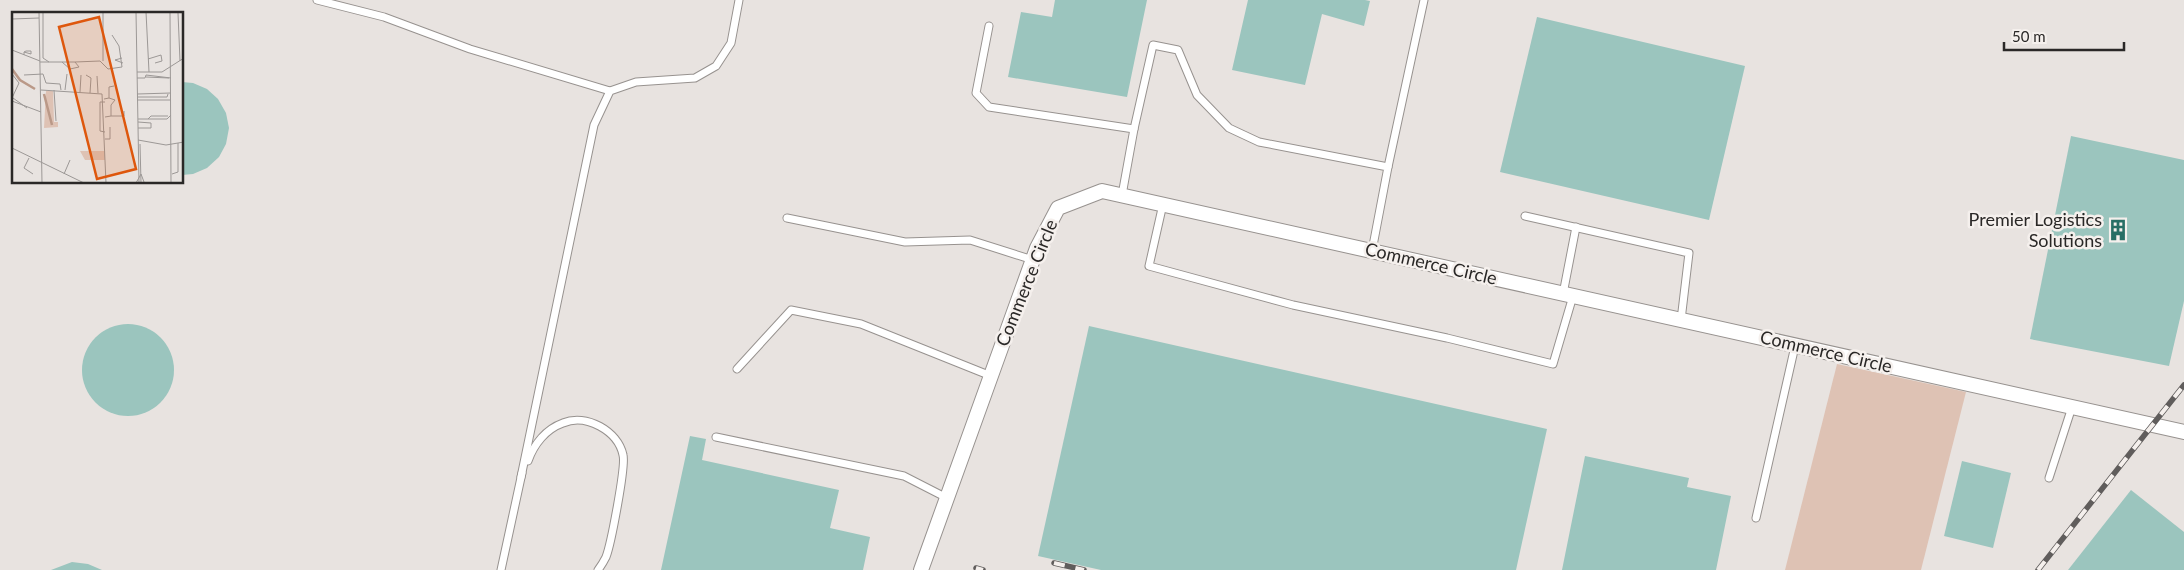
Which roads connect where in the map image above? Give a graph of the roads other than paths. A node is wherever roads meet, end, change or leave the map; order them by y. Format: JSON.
{"nodes":[{"id":1,"x":316,"y":0,"type":"edge"},
{"id":2,"x":740,"y":0,"type":"edge"},
{"id":3,"x":1424,"y":0,"type":"edge"},
{"id":4,"x":989,"y":26,"type":"dead end"},
{"id":5,"x":610,"y":91,"type":"junction"},
{"id":6,"x":1134,"y":130,"type":"junction"},
{"id":7,"x":1388,"y":167,"type":"junction"},
{"id":8,"x":1122,"y":195,"type":"junction"},
{"id":9,"x":1164,"y":204,"type":"junction"},
{"id":10,"x":1525,"y":216,"type":"dead end"},
{"id":11,"x":787,"y":218,"type":"dead end"},
{"id":12,"x":1576,"y":228,"type":"junction"},
{"id":13,"x":1372,"y":251,"type":"junction"},
{"id":14,"x":1033,"y":260,"type":"junction"},
{"id":15,"x":1568,"y":295,"type":"junction"},
{"id":16,"x":1681,"y":320,"type":"junction"},
{"id":17,"x":1795,"y":346,"type":"junction"},
{"id":18,"x":737,"y":368,"type":"dead end"},
{"id":19,"x":991,"y":376,"type":"junction"},
{"id":20,"x":2072,"y":407,"type":"junction"},
{"id":21,"x":2184,"y":432,"type":"edge"},
{"id":22,"x":716,"y":437,"type":"dead end"},
{"id":23,"x":521,"y":477,"type":"junction"},
{"id":24,"x":2049,"y":478,"type":"dead end"},
{"id":25,"x":947,"y":498,"type":"junction"},
{"id":26,"x":1756,"y":518,"type":"dead end"},
{"id":27,"x":500,"y":570,"type":"edge"},
{"id":28,"x":598,"y":570,"type":"edge"},
{"id":29,"x":921,"y":570,"type":"edge"}],
"edges":[{"from":1,"to":5,"type":"lane"},
{"from":2,"to":5,"type":"lane"},
{"from":3,"to":7,"type":"lane"},
{"from":4,"to":6,"type":"lane"},
{"from":5,"to":23,"type":"lane"},
{"from":6,"to":7,"type":"lane"},
{"from":6,"to":8,"type":"lane"},
{"from":7,"to":13,"type":"lane"},
{"from":8,"to":9,"type":"street","name":"Commerce Circle"},
{"from":8,"to":14,"type":"street","name":"Commerce Circle"},
{"from":9,"to":13,"type":"street","name":"Commerce Circle"},
{"from":9,"to":15,"type":"lane"},
{"from":10,"to":12,"type":"lane"},
{"from":11,"to":14,"type":"lane"},
{"from":12,"to":15,"type":"lane"},
{"from":12,"to":16,"type":"lane"},
{"from":13,"to":15,"type":"street","name":"Commerce Circle"},
{"from":14,"to":19,"type":"street","name":"Commerce Circle"},
{"from":15,"to":16,"type":"street","name":"Commerce Circle"},
{"from":16,"to":17,"type":"street","name":"Commerce Circle"},
{"from":17,"to":20,"type":"street","name":"Commerce Circle"},
{"from":17,"to":26,"type":"lane"},
{"from":18,"to":19,"type":"lane"},
{"from":19,"to":25,"type":"street","name":"Commerce Circle"},
{"from":20,"to":21,"type":"street","name":"Commerce Circle"},
{"from":20,"to":24,"type":"lane"},
{"from":22,"to":25,"type":"lane"},
{"from":23,"to":27,"type":"lane"},
{"from":23,"to":28,"type":"lane"},
{"from":25,"to":29,"type":"street","name":"Commerce Circle"}]}
